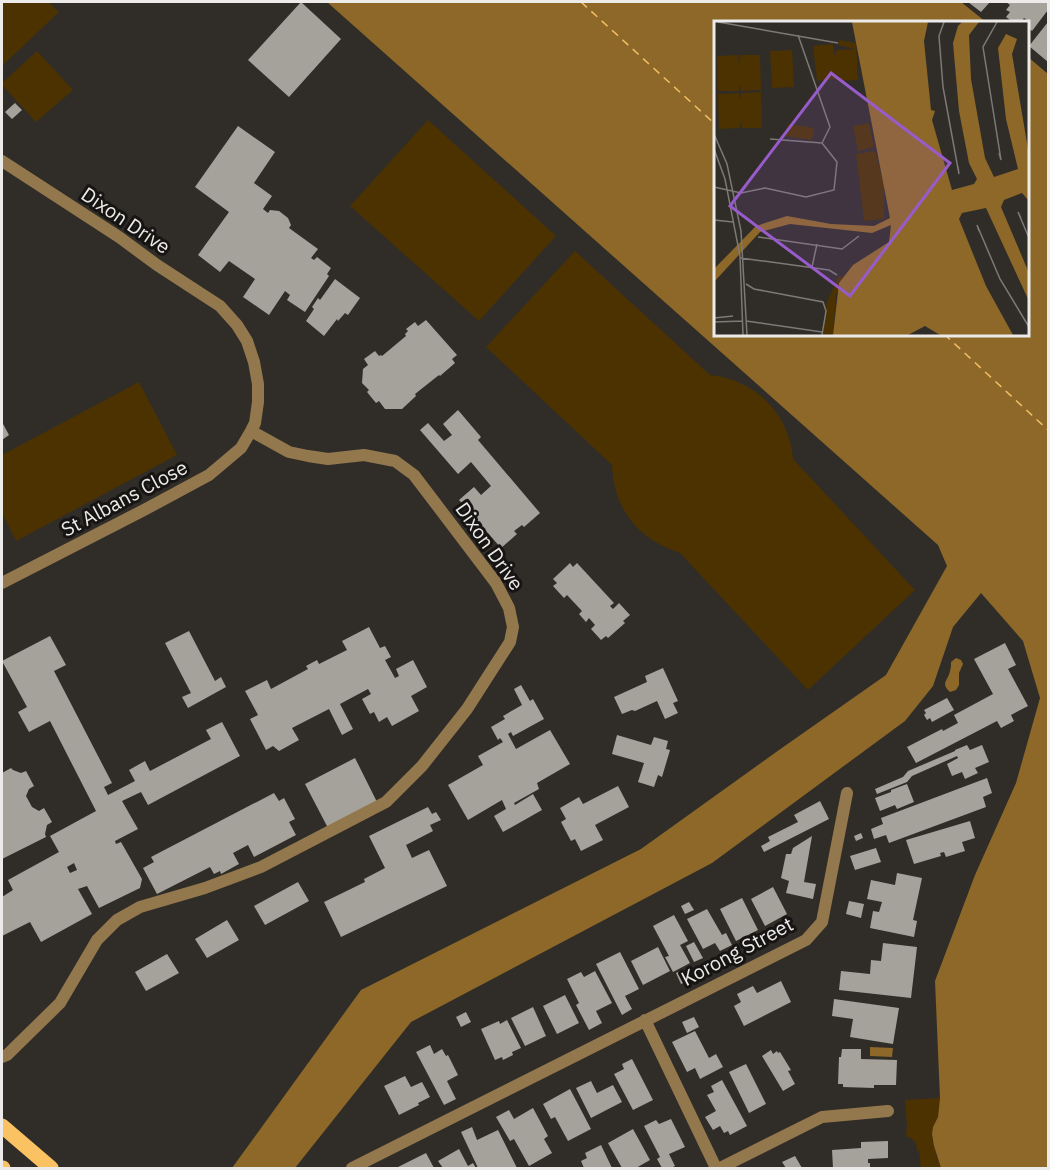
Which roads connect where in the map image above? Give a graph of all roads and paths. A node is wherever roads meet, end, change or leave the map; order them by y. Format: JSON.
{"nodes":[{"id":1,"x":2,"y":160,"type":"edge"},
{"id":2,"x":251,"y":431,"type":"junction"},
{"id":3,"x":2,"y":583,"type":"edge"},
{"id":4,"x":847,"y":793,"type":"dead end"},
{"id":5,"x":645,"y":1020,"type":"junction"},
{"id":6,"x":3,"y":1056,"type":"edge"},
{"id":7,"x":888,"y":1111,"type":"dead end"},
{"id":8,"x":2,"y":1126,"type":"edge"},
{"id":9,"x":51,"y":1168,"type":"edge"},
{"id":10,"x":352,"y":1168,"type":"edge"},
{"id":11,"x":718,"y":1168,"type":"edge"}],
"edges":[{"from":1,"to":2,"type":"street","name":"Dixon Drive"},
{"from":2,"to":3,"type":"street","name":"St Albans Close"},
{"from":2,"to":6,"type":"street","name":"Dixon Drive"},
{"from":4,"to":5,"type":"street","name":"Korong Street"},
{"from":5,"to":10,"type":"street","name":"Korong Street"},
{"from":5,"to":11,"type":"street"},
{"from":7,"to":11,"type":"street"},
{"from":8,"to":9,"type":"main road"}]}
